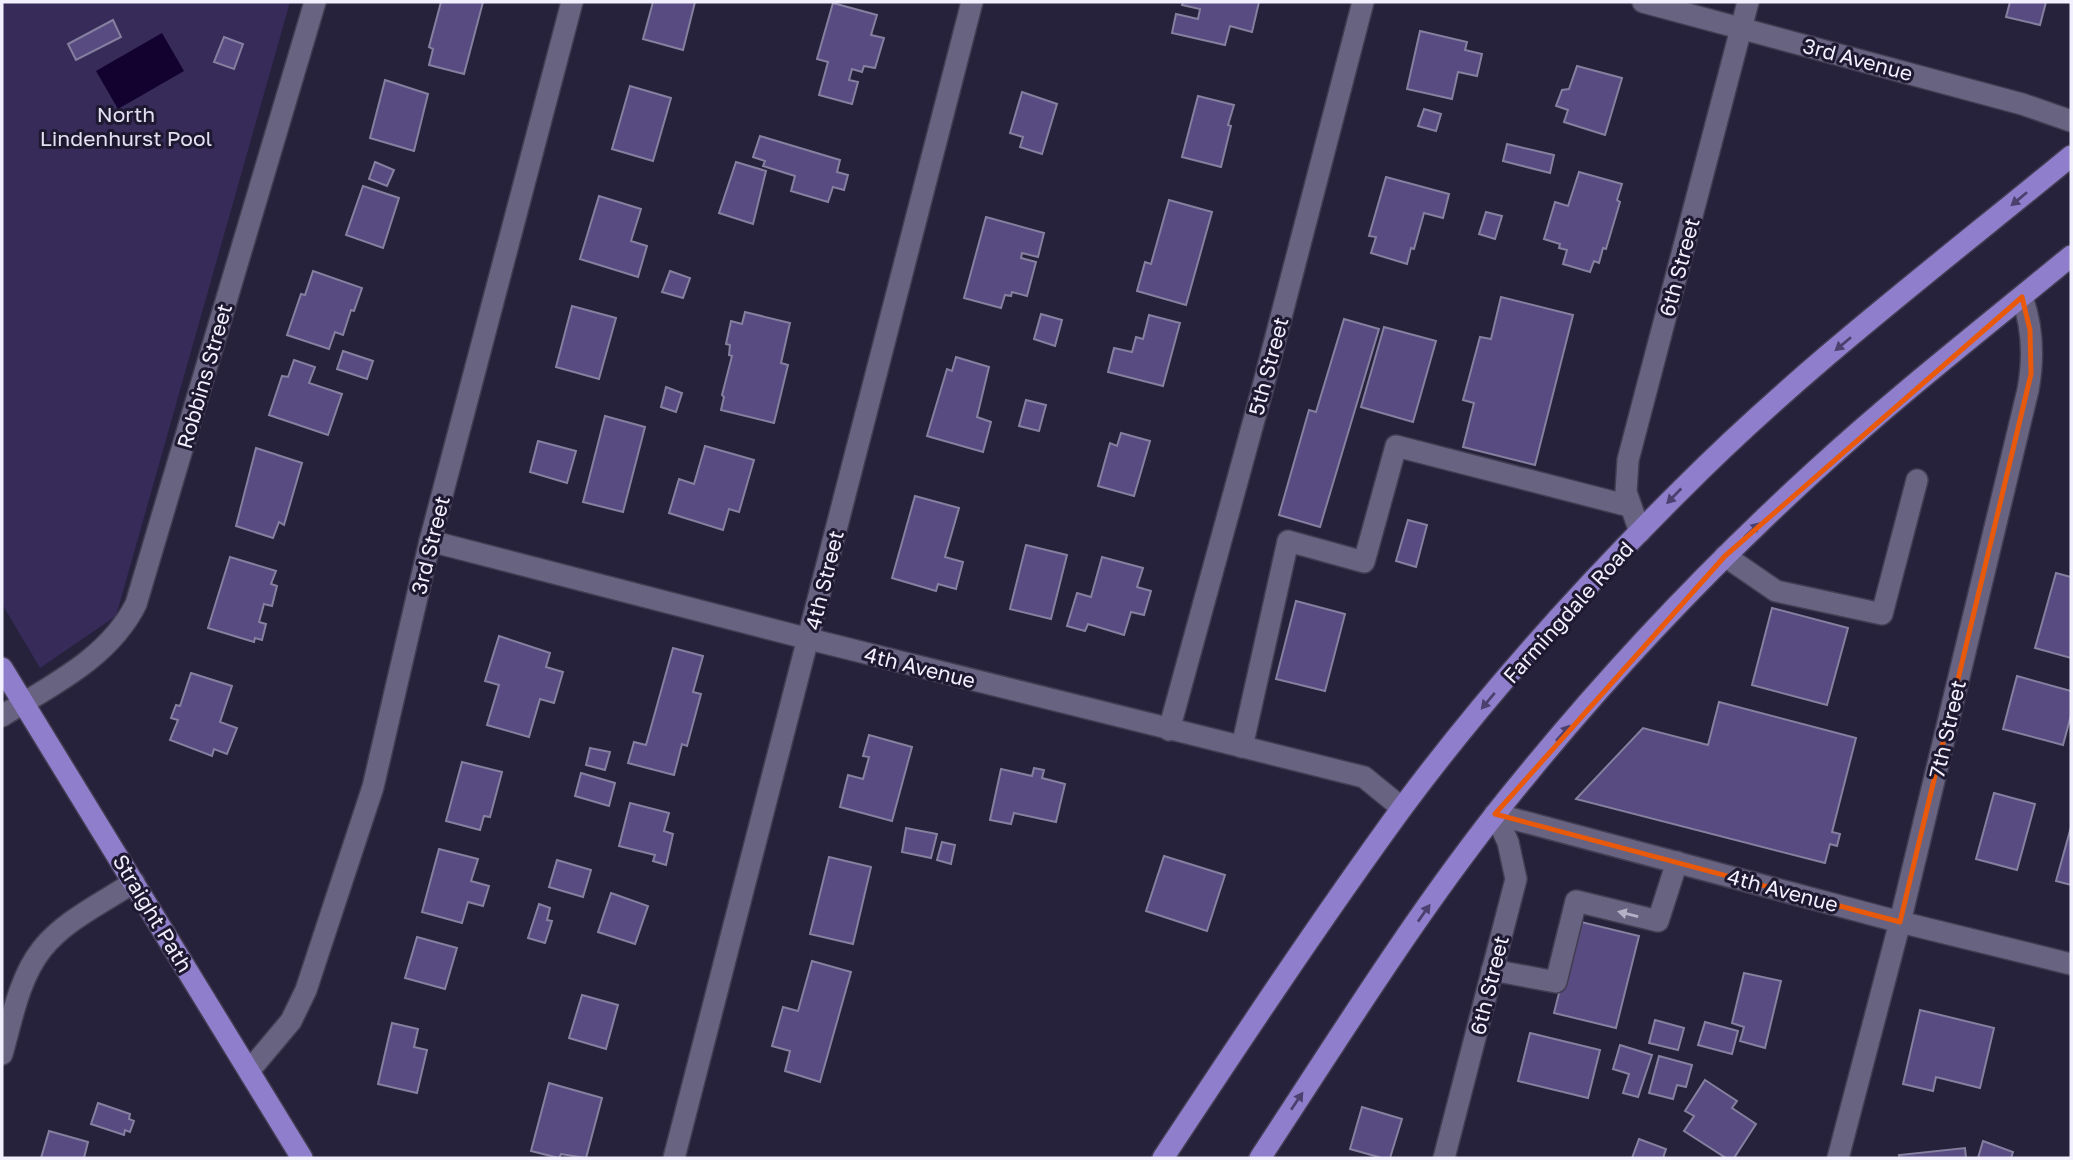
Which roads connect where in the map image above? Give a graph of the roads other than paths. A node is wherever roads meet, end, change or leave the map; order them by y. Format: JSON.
{"nodes":[{"id":1,"x":315,"y":2,"type":"edge"},
{"id":2,"x":572,"y":2,"type":"edge"},
{"id":3,"x":972,"y":2,"type":"edge"},
{"id":4,"x":1363,"y":2,"type":"edge"},
{"id":5,"x":1643,"y":2,"type":"edge"},
{"id":6,"x":1748,"y":2,"type":"edge"},
{"id":7,"x":1742,"y":27,"type":"junction"},
{"id":8,"x":2071,"y":121,"type":"edge"},
{"id":9,"x":2071,"y":156,"type":"edge"},
{"id":10,"x":2071,"y":256,"type":"edge"},
{"id":11,"x":2022,"y":297,"type":"junction"},
{"id":12,"x":1916,"y":480,"type":"dead end"},
{"id":13,"x":1629,"y":506,"type":"junction"},
{"id":14,"x":1640,"y":532,"type":"junction"},
{"id":15,"x":430,"y":541,"type":"junction"},
{"id":16,"x":1725,"y":556,"type":"junction"},
{"id":17,"x":809,"y":639,"type":"junction"},
{"id":18,"x":2,"y":668,"type":"edge"},
{"id":19,"x":23,"y":703,"type":"junction"},
{"id":20,"x":2,"y":716,"type":"edge"},
{"id":21,"x":1169,"y":730,"type":"junction"},
{"id":22,"x":1241,"y":747,"type":"junction"},
{"id":23,"x":1402,"y":808,"type":"junction"},
{"id":24,"x":1495,"y":814,"type":"junction"},
{"id":25,"x":1677,"y":862,"type":"junction"},
{"id":26,"x":134,"y":882,"type":"junction"},
{"id":27,"x":1900,"y":922,"type":"junction"},
{"id":28,"x":2071,"y":964,"type":"edge"},
{"id":29,"x":1492,"y":970,"type":"junction"},
{"id":30,"x":2,"y":1055,"type":"edge"},
{"id":31,"x":249,"y":1071,"type":"junction"},
{"id":32,"x":302,"y":1158,"type":"edge"},
{"id":33,"x":674,"y":1158,"type":"edge"},
{"id":34,"x":1163,"y":1158,"type":"edge"},
{"id":35,"x":1260,"y":1158,"type":"edge"},
{"id":36,"x":1444,"y":1158,"type":"edge"},
{"id":37,"x":1838,"y":1158,"type":"edge"}],
"edges":[{"from":1,"to":19,"type":"street","name":"Robbins Street"},
{"from":2,"to":15,"type":"street","name":"3rd Street"},
{"from":3,"to":17,"type":"street","name":"4th Street"},
{"from":4,"to":21,"type":"street","name":"5th Street"},
{"from":5,"to":7,"type":"street","name":"3rd Avenue"},
{"from":6,"to":7,"type":"street","name":"6th Street"},
{"from":7,"to":8,"type":"street","name":"3rd Avenue"},
{"from":7,"to":13,"type":"street","name":"6th Street"},
{"from":9,"to":14,"type":"main road","name":"Farmingdale Road","one_way":true},
{"from":10,"to":11,"type":"main road"},
{"from":16,"to":11,"type":"main road","one_way":true},
{"from":11,"to":27,"type":"street","name":"7th Street"},
{"from":12,"to":16,"type":"street"},
{"from":13,"to":14,"type":"street","name":"6th Street"},
{"from":13,"to":22,"type":"street"},
{"from":14,"to":23,"type":"main road","name":"Farmingdale Road","one_way":true},
{"from":15,"to":17,"type":"street","name":"4th Avenue"},
{"from":15,"to":31,"type":"street","name":"3rd Street"},
{"from":24,"to":16,"type":"main road","one_way":true},
{"from":17,"to":21,"type":"street","name":"4th Avenue"},
{"from":17,"to":33,"type":"street","name":"4th Street"},
{"from":18,"to":19,"type":"main road","name":"Straight Path"},
{"from":19,"to":20,"type":"street","name":"Robbins Street"},
{"from":19,"to":26,"type":"main road","name":"Straight Path"},
{"from":21,"to":22,"type":"street","name":"4th Avenue"},
{"from":22,"to":23,"type":"street","name":"4th Avenue"},
{"from":23,"to":34,"type":"main road","name":"Farmingdale Road"},
{"from":24,"to":25,"type":"street","name":"4th Avenue"},
{"from":24,"to":29,"type":"street","name":"6th Street"},
{"from":35,"to":24,"type":"main road","one_way":true},
{"from":25,"to":27,"type":"street","name":"4th Avenue"},
{"from":25,"to":29,"type":"street","one_way":true},
{"from":26,"to":30,"type":"street"},
{"from":26,"to":31,"type":"main road","name":"Straight Path"},
{"from":27,"to":28,"type":"street","name":"4th Avenue"},
{"from":27,"to":37,"type":"street","name":"7th Street"},
{"from":29,"to":36,"type":"street","name":"6th Street"},
{"from":31,"to":32,"type":"main road","name":"Straight Path"}]}
